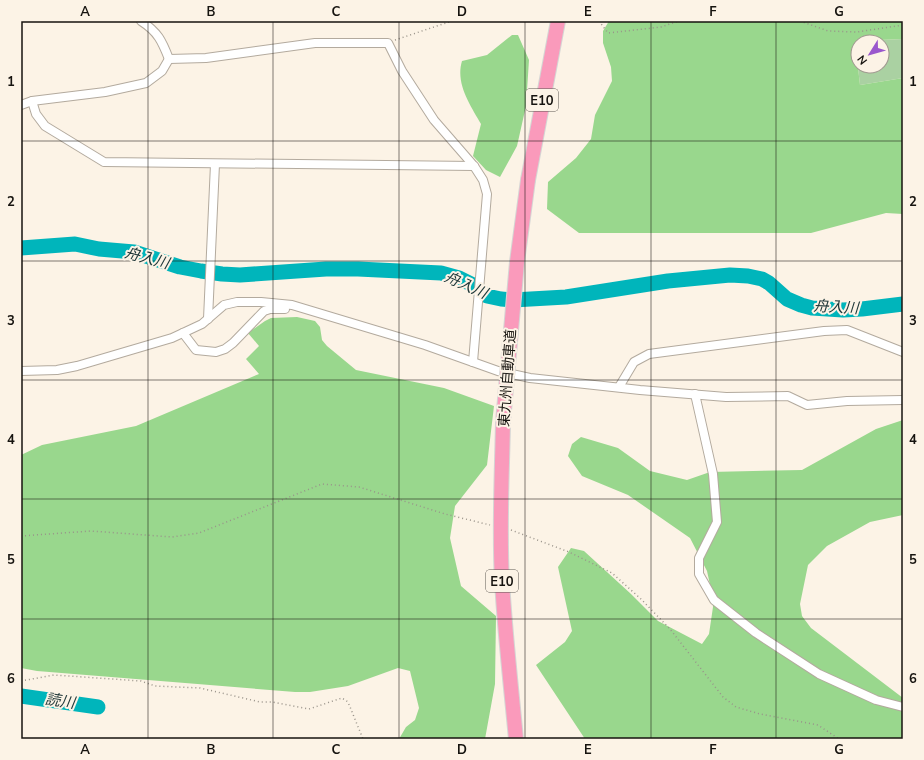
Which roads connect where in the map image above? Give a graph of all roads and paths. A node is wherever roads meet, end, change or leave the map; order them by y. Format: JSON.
{"nodes":[{"id":1,"x":141,"y":21,"type":"edge"},
{"id":2,"x":452,"y":21,"type":"edge"},
{"id":3,"x":558,"y":21,"type":"edge"},
{"id":4,"x":599,"y":21,"type":"edge"},
{"id":5,"x":679,"y":21,"type":"edge"},
{"id":6,"x":800,"y":21,"type":"edge"},
{"id":7,"x":903,"y":25,"type":"edge"},
{"id":8,"x":388,"y":43,"type":"junction"},
{"id":9,"x":169,"y":59,"type":"junction"},
{"id":10,"x":32,"y":102,"type":"junction"},
{"id":11,"x":21,"y":104,"type":"edge"},
{"id":12,"x":214,"y":164,"type":"junction"},
{"id":13,"x":474,"y":166,"type":"junction"},
{"id":14,"x":292,"y":305,"type":"junction"},
{"id":15,"x":208,"y":319,"type":"junction"},
{"id":16,"x":183,"y":333,"type":"junction"},
{"id":17,"x":903,"y":352,"type":"edge"},
{"id":18,"x":472,"y":362,"type":"junction"},
{"id":19,"x":21,"y":371,"type":"edge"},
{"id":20,"x":619,"y":388,"type":"junction"},
{"id":21,"x":694,"y":394,"type":"junction"},
{"id":22,"x":903,"y":400,"type":"edge"},
{"id":23,"x":491,"y":526,"type":"dead end"},
{"id":24,"x":507,"y":530,"type":"dead end"},
{"id":25,"x":21,"y":536,"type":"edge"},
{"id":26,"x":21,"y":681,"type":"edge"},
{"id":27,"x":903,"y":707,"type":"edge"},
{"id":28,"x":363,"y":739,"type":"edge"},
{"id":29,"x":516,"y":739,"type":"edge"},
{"id":30,"x":839,"y":739,"type":"edge"}],
"edges":[{"from":1,"to":9,"type":"street"},
{"from":2,"to":8,"type":"path"},
{"from":3,"to":29,"type":"highway","name":"東九州自動車道","number":"E10","bridge":true},
{"from":4,"to":5,"type":"path"},
{"from":6,"to":7,"type":"path"},
{"from":8,"to":9,"type":"street"},
{"from":8,"to":13,"type":"street"},
{"from":9,"to":10,"type":"street"},
{"from":10,"to":11,"type":"street"},
{"from":10,"to":12,"type":"street"},
{"from":12,"to":13,"type":"street"},
{"from":12,"to":15,"type":"street"},
{"from":13,"to":18,"type":"street"},
{"from":14,"to":15,"type":"street"},
{"from":14,"to":16,"type":"street"},
{"from":14,"to":18,"type":"street"},
{"from":15,"to":16,"type":"street"},
{"from":16,"to":19,"type":"street"},
{"from":17,"to":20,"type":"street"},
{"from":18,"to":20,"type":"street"},
{"from":20,"to":21,"type":"street"},
{"from":21,"to":22,"type":"street"},
{"from":21,"to":27,"type":"street"},
{"from":23,"to":25,"type":"path"},
{"from":24,"to":30,"type":"path"},
{"from":26,"to":28,"type":"path"}]}
